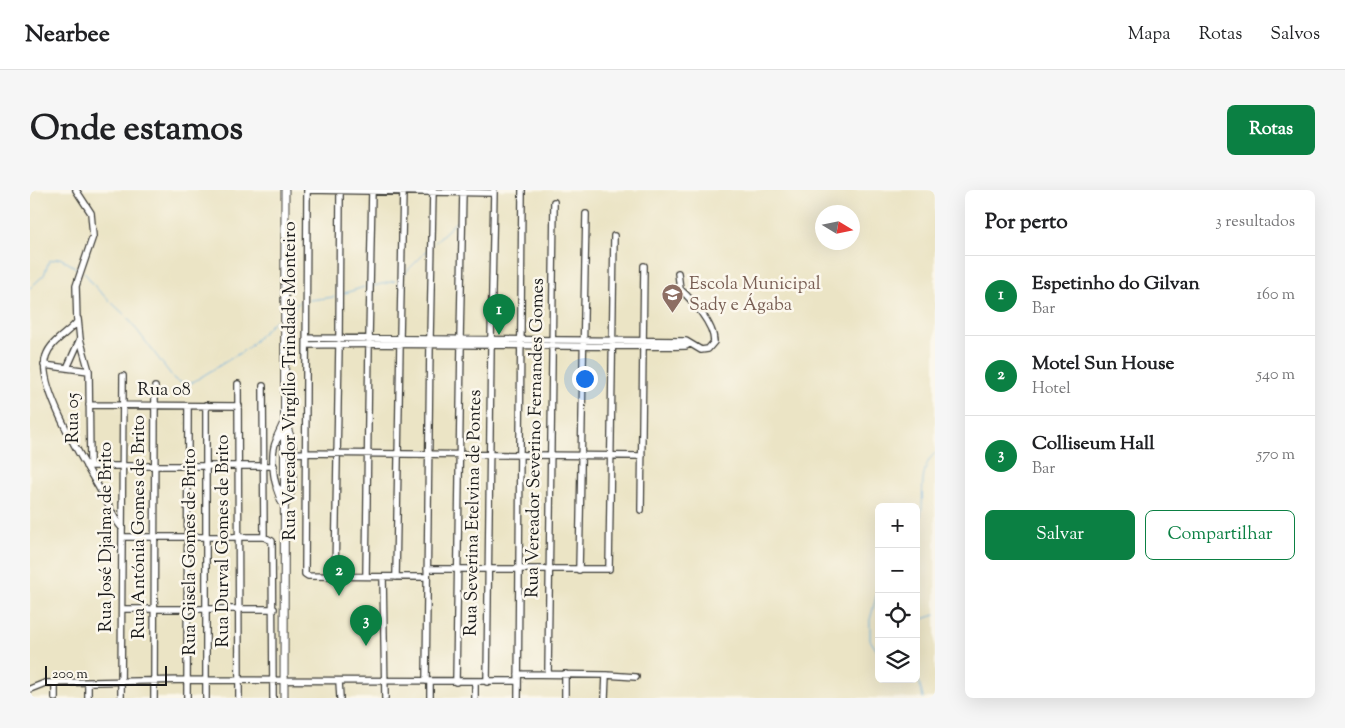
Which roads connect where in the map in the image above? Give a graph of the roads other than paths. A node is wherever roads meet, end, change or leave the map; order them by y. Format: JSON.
{"nodes":[{"id":1,"x":76,"y":190,"type":"edge"},
{"id":2,"x":285,"y":190,"type":"edge"},
{"id":3,"x":308,"y":190,"type":"edge"},
{"id":4,"x":340,"y":190,"type":"edge"},
{"id":5,"x":522,"y":190,"type":"edge"},
{"id":6,"x":372,"y":191,"type":"edge"},
{"id":7,"x":403,"y":191,"type":"edge"},
{"id":8,"x":433,"y":191,"type":"edge"},
{"id":9,"x":463,"y":191,"type":"edge"},
{"id":10,"x":494,"y":191,"type":"edge"},
{"id":11,"x":554,"y":202,"type":"dead end"},
{"id":12,"x":586,"y":214,"type":"dead end"},
{"id":13,"x":614,"y":236,"type":"dead end"},
{"id":14,"x":644,"y":266,"type":"dead end"},
{"id":15,"x":678,"y":272,"type":"dead end"},
{"id":16,"x":78,"y":317,"type":"junction"},
{"id":17,"x":80,"y":339,"type":"junction"},
{"id":18,"x":339,"y":341,"type":"junction"},
{"id":19,"x":369,"y":341,"type":"junction"},
{"id":20,"x":400,"y":341,"type":"junction"},
{"id":21,"x":430,"y":341,"type":"junction"},
{"id":22,"x":461,"y":341,"type":"junction"},
{"id":23,"x":307,"y":342,"type":"junction"},
{"id":24,"x":491,"y":343,"type":"junction"},
{"id":25,"x":582,"y":343,"type":"junction"},
{"id":26,"x":522,"y":344,"type":"junction"},
{"id":27,"x":552,"y":344,"type":"junction"},
{"id":28,"x":613,"y":344,"type":"junction"},
{"id":29,"x":644,"y":344,"type":"junction"},
{"id":30,"x":44,"y":365,"type":"junction"},
{"id":31,"x":67,"y":368,"type":"junction"},
{"id":32,"x":89,"y":371,"type":"junction"},
{"id":33,"x":122,"y":376,"type":"dead end"},
{"id":34,"x":238,"y":384,"type":"dead end"},
{"id":35,"x":263,"y":386,"type":"dead end"},
{"id":36,"x":155,"y":387,"type":"dead end"},
{"id":37,"x":89,"y":405,"type":"junction"},
{"id":38,"x":122,"y":405,"type":"junction"},
{"id":39,"x":155,"y":406,"type":"junction"},
{"id":40,"x":188,"y":406,"type":"junction"},
{"id":41,"x":206,"y":406,"type":"junction"},
{"id":42,"x":239,"y":406,"type":"junction"},
{"id":43,"x":284,"y":422,"type":"junction"},
{"id":44,"x":284,"y":438,"type":"junction"},
{"id":45,"x":293,"y":453,"type":"junction"},
{"id":46,"x":306,"y":453,"type":"junction"},
{"id":47,"x":336,"y":453,"type":"junction"},
{"id":48,"x":367,"y":454,"type":"junction"},
{"id":49,"x":398,"y":454,"type":"junction"},
{"id":50,"x":428,"y":454,"type":"junction"},
{"id":51,"x":459,"y":455,"type":"junction"},
{"id":52,"x":489,"y":455,"type":"junction"},
{"id":53,"x":520,"y":455,"type":"junction"},
{"id":54,"x":580,"y":455,"type":"junction"},
{"id":55,"x":550,"y":456,"type":"junction"},
{"id":56,"x":611,"y":456,"type":"junction"},
{"id":57,"x":642,"y":456,"type":"junction"},
{"id":58,"x":88,"y":466,"type":"junction"},
{"id":59,"x":155,"y":466,"type":"junction"},
{"id":60,"x":206,"y":466,"type":"junction"},
{"id":61,"x":238,"y":466,"type":"junction"},
{"id":62,"x":263,"y":466,"type":"junction"},
{"id":63,"x":274,"y":466,"type":"junction"},
{"id":64,"x":122,"y":467,"type":"junction"},
{"id":65,"x":188,"y":467,"type":"junction"},
{"id":66,"x":277,"y":488,"type":"junction"},
{"id":67,"x":288,"y":490,"type":"junction"},
{"id":68,"x":285,"y":507,"type":"junction"},
{"id":69,"x":641,"y":510,"type":"dead end"},
{"id":70,"x":122,"y":528,"type":"junction"},
{"id":71,"x":123,"y":537,"type":"junction"},
{"id":72,"x":188,"y":537,"type":"junction"},
{"id":73,"x":206,"y":537,"type":"junction"},
{"id":74,"x":240,"y":537,"type":"junction"},
{"id":75,"x":264,"y":537,"type":"junction"},
{"id":76,"x":155,"y":538,"type":"junction"},
{"id":77,"x":427,"y":569,"type":"junction"},
{"id":78,"x":457,"y":570,"type":"junction"},
{"id":79,"x":488,"y":570,"type":"junction"},
{"id":80,"x":519,"y":570,"type":"junction"},
{"id":81,"x":549,"y":570,"type":"junction"},
{"id":82,"x":579,"y":570,"type":"junction"},
{"id":83,"x":335,"y":576,"type":"junction"},
{"id":84,"x":366,"y":576,"type":"junction"},
{"id":85,"x":396,"y":576,"type":"junction"},
{"id":86,"x":384,"y":577,"type":"junction"},
{"id":87,"x":427,"y":577,"type":"junction"},
{"id":88,"x":188,"y":608,"type":"junction"},
{"id":89,"x":155,"y":609,"type":"junction"},
{"id":90,"x":206,"y":609,"type":"junction"},
{"id":91,"x":239,"y":609,"type":"junction"},
{"id":92,"x":274,"y":609,"type":"junction"},
{"id":93,"x":122,"y":610,"type":"junction"},
{"id":94,"x":518,"y":674,"type":"junction"},
{"id":95,"x":548,"y":674,"type":"junction"},
{"id":96,"x":565,"y":674,"type":"junction"},
{"id":97,"x":606,"y":674,"type":"junction"},
{"id":98,"x":636,"y":677,"type":"dead end"},
{"id":99,"x":187,"y":680,"type":"junction"},
{"id":100,"x":154,"y":681,"type":"junction"},
{"id":101,"x":206,"y":681,"type":"junction"},
{"id":102,"x":239,"y":681,"type":"junction"},
{"id":103,"x":339,"y":681,"type":"junction"},
{"id":104,"x":428,"y":681,"type":"junction"},
{"id":105,"x":518,"y":681,"type":"junction"},
{"id":106,"x":121,"y":682,"type":"junction"},
{"id":107,"x":273,"y":682,"type":"junction"},
{"id":108,"x":284,"y":682,"type":"junction"},
{"id":109,"x":385,"y":682,"type":"junction"},
{"id":110,"x":456,"y":682,"type":"junction"},
{"id":111,"x":475,"y":682,"type":"junction"},
{"id":112,"x":487,"y":682,"type":"junction"},
{"id":113,"x":55,"y":683,"type":"junction"},
{"id":114,"x":88,"y":683,"type":"junction"},
{"id":115,"x":32,"y":688,"type":"edge"},
{"id":116,"x":55,"y":698,"type":"edge"},
{"id":117,"x":88,"y":698,"type":"edge"},
{"id":118,"x":121,"y":698,"type":"edge"},
{"id":119,"x":154,"y":698,"type":"edge"},
{"id":120,"x":186,"y":698,"type":"edge"},
{"id":121,"x":206,"y":698,"type":"edge"},
{"id":122,"x":239,"y":698,"type":"edge"},
{"id":123,"x":273,"y":698,"type":"edge"},
{"id":124,"x":284,"y":698,"type":"edge"},
{"id":125,"x":340,"y":698,"type":"edge"},
{"id":126,"x":384,"y":698,"type":"edge"},
{"id":127,"x":430,"y":698,"type":"edge"},
{"id":128,"x":475,"y":698,"type":"edge"},
{"id":129,"x":518,"y":698,"type":"edge"},
{"id":130,"x":565,"y":698,"type":"edge"},
{"id":131,"x":605,"y":698,"type":"edge"}],
"edges":[{"from":1,"to":16,"type":"street","name":"Rua 05"},
{"from":2,"to":43,"type":"main road"},
{"from":3,"to":4,"type":"street"},
{"from":3,"to":23,"type":"street","name":"Rua Vereador Virgílio Trindade Monteiro"},
{"from":4,"to":6,"type":"street"},
{"from":4,"to":18,"type":"street"},
{"from":5,"to":26,"type":"street"},
{"from":6,"to":7,"type":"street"},
{"from":6,"to":19,"type":"street"},
{"from":7,"to":8,"type":"street"},
{"from":7,"to":20,"type":"street"},
{"from":8,"to":9,"type":"street"},
{"from":8,"to":21,"type":"street"},
{"from":9,"to":10,"type":"street"},
{"from":9,"to":22,"type":"street"},
{"from":10,"to":24,"type":"street","name":"Rua Severina Etelvina de Pontes"},
{"from":11,"to":27,"type":"street","name":"Rua Vereador Severino Fernandes Gomes"},
{"from":12,"to":25,"type":"street"},
{"from":13,"to":28,"type":"street"},
{"from":14,"to":29,"type":"street"},
{"from":15,"to":29,"type":"street"},
{"from":16,"to":17,"type":"street","name":"Rua 05"},
{"from":16,"to":30,"type":"street"},
{"from":17,"to":31,"type":"street"},
{"from":17,"to":32,"type":"street","name":"Rua 05"},
{"from":18,"to":19,"type":"street"},
{"from":18,"to":23,"type":"street"},
{"from":18,"to":47,"type":"street"},
{"from":19,"to":20,"type":"street"},
{"from":19,"to":48,"type":"street"},
{"from":20,"to":21,"type":"street"},
{"from":20,"to":49,"type":"street"},
{"from":21,"to":22,"type":"street"},
{"from":21,"to":50,"type":"street"},
{"from":22,"to":24,"type":"street"},
{"from":22,"to":51,"type":"street"},
{"from":23,"to":46,"type":"street","name":"Rua Vereador Virgílio Trindade Monteiro"},
{"from":24,"to":26,"type":"street"},
{"from":24,"to":52,"type":"street","name":"Rua Severina Etelvina de Pontes"},
{"from":25,"to":27,"type":"street"},
{"from":25,"to":28,"type":"street"},
{"from":25,"to":54,"type":"street"},
{"from":26,"to":27,"type":"street"},
{"from":26,"to":53,"type":"street"},
{"from":27,"to":55,"type":"street","name":"Rua Vereador Severino Fernandes Gomes"},
{"from":28,"to":29,"type":"street"},
{"from":28,"to":56,"type":"street"},
{"from":29,"to":57,"type":"street"},
{"from":30,"to":31,"type":"street"},
{"from":30,"to":58,"type":"street"},
{"from":31,"to":32,"type":"street"},
{"from":32,"to":37,"type":"street","name":"Rua 05"},
{"from":33,"to":38,"type":"street","name":"Rua José Djalma de Brito"},
{"from":34,"to":42,"type":"street","name":"Rua Durval Gomes de Brito"},
{"from":35,"to":62,"type":"street"},
{"from":36,"to":39,"type":"street","name":"Rua Antónia Gomes de Brito"},
{"from":37,"to":38,"type":"street","name":"Rua 08"},
{"from":37,"to":58,"type":"street","name":"Rua 05"},
{"from":38,"to":39,"type":"street","name":"Rua 08"},
{"from":38,"to":64,"type":"street","name":"Rua José Djalma de Brito"},
{"from":39,"to":40,"type":"street","name":"Rua 08"},
{"from":39,"to":59,"type":"street","name":"Rua Antónia Gomes de Brito"},
{"from":40,"to":41,"type":"street","name":"Rua 08"},
{"from":40,"to":65,"type":"street"},
{"from":41,"to":42,"type":"street","name":"Rua 08"},
{"from":41,"to":60,"type":"street","name":"Rua Gisela Gomes de Brito"},
{"from":42,"to":61,"type":"street","name":"Rua Durval Gomes de Brito"},
{"from":43,"to":44,"type":"main road"},
{"from":43,"to":44,"type":"main road"},
{"from":44,"to":45,"type":"street"},
{"from":44,"to":63,"type":"street"},
{"from":44,"to":67,"type":"main road"},
{"from":45,"to":46,"type":"street"},
{"from":45,"to":67,"type":"street"},
{"from":46,"to":47,"type":"street"},
{"from":46,"to":83,"type":"street","name":"Rua Vereador Virgílio Trindade Monteiro"},
{"from":47,"to":48,"type":"street"},
{"from":47,"to":83,"type":"street"},
{"from":48,"to":49,"type":"street"},
{"from":48,"to":84,"type":"street"},
{"from":49,"to":50,"type":"street"},
{"from":49,"to":85,"type":"street"},
{"from":50,"to":51,"type":"street"},
{"from":50,"to":77,"type":"street"},
{"from":51,"to":52,"type":"street"},
{"from":51,"to":78,"type":"street"},
{"from":52,"to":53,"type":"street"},
{"from":52,"to":79,"type":"street","name":"Rua Severina Etelvina de Pontes"},
{"from":53,"to":55,"type":"street"},
{"from":53,"to":80,"type":"street"},
{"from":54,"to":55,"type":"street"},
{"from":54,"to":56,"type":"street"},
{"from":54,"to":82,"type":"street"},
{"from":55,"to":81,"type":"street","name":"Rua Vereador Severino Fernandes Gomes"},
{"from":56,"to":57,"type":"street"},
{"from":56,"to":82,"type":"street"},
{"from":57,"to":69,"type":"street"},
{"from":58,"to":64,"type":"street"},
{"from":58,"to":70,"type":"street"},
{"from":59,"to":64,"type":"street"},
{"from":59,"to":65,"type":"street"},
{"from":59,"to":76,"type":"street","name":"Rua Antónia Gomes de Brito"},
{"from":60,"to":61,"type":"street"},
{"from":60,"to":65,"type":"street"},
{"from":60,"to":73,"type":"street","name":"Rua Gisela Gomes de Brito"},
{"from":61,"to":62,"type":"street"},
{"from":61,"to":74,"type":"street","name":"Rua Durval Gomes de Brito"},
{"from":62,"to":63,"type":"street"},
{"from":62,"to":75,"type":"street"},
{"from":63,"to":66,"type":"street"},
{"from":64,"to":70,"type":"street","name":"Rua José Djalma de Brito"},
{"from":65,"to":72,"type":"street"},
{"from":66,"to":67,"type":"street"},
{"from":66,"to":68,"type":"main road"},
{"from":67,"to":68,"type":"main road"},
{"from":68,"to":108,"type":"main road"},
{"from":70,"to":71,"type":"street","name":"Rua José Djalma de Brito"},
{"from":71,"to":76,"type":"street"},
{"from":71,"to":93,"type":"street","name":"Rua José Djalma de Brito"},
{"from":72,"to":73,"type":"street"},
{"from":72,"to":76,"type":"street"},
{"from":72,"to":88,"type":"street"},
{"from":73,"to":74,"type":"street"},
{"from":73,"to":90,"type":"street","name":"Rua Gisela Gomes de Brito"},
{"from":74,"to":75,"type":"street"},
{"from":74,"to":91,"type":"street","name":"Rua Durval Gomes de Brito"},
{"from":75,"to":92,"type":"street"},
{"from":76,"to":89,"type":"street","name":"Rua Antónia Gomes de Brito"},
{"from":77,"to":78,"type":"street"},
{"from":77,"to":87,"type":"street"},
{"from":78,"to":79,"type":"street"},
{"from":78,"to":110,"type":"street"},
{"from":79,"to":80,"type":"street"},
{"from":79,"to":112,"type":"street","name":"Rua Severina Etelvina de Pontes"},
{"from":80,"to":81,"type":"street"},
{"from":80,"to":94,"type":"street"},
{"from":81,"to":82,"type":"street"},
{"from":81,"to":95,"type":"street","name":"Rua Vereador Severino Fernandes Gomes"},
{"from":83,"to":84,"type":"street"},
{"from":84,"to":86,"type":"street"},
{"from":85,"to":86,"type":"street"},
{"from":85,"to":87,"type":"street"},
{"from":86,"to":109,"type":"street"},
{"from":87,"to":104,"type":"street"},
{"from":88,"to":89,"type":"street"},
{"from":88,"to":90,"type":"street"},
{"from":88,"to":99,"type":"street"},
{"from":89,"to":93,"type":"street"},
{"from":89,"to":100,"type":"street","name":"Rua Antónia Gomes de Brito"},
{"from":90,"to":91,"type":"street"},
{"from":90,"to":101,"type":"street","name":"Rua Gisela Gomes de Brito"},
{"from":91,"to":92,"type":"street"},
{"from":91,"to":102,"type":"street","name":"Rua Durval Gomes de Brito"},
{"from":92,"to":107,"type":"street"},
{"from":93,"to":106,"type":"street","name":"Rua José Djalma de Brito"},
{"from":94,"to":95,"type":"street"},
{"from":94,"to":105,"type":"street"},
{"from":95,"to":96,"type":"street"},
{"from":96,"to":97,"type":"street"},
{"from":96,"to":130,"type":"street"},
{"from":97,"to":98,"type":"street"},
{"from":97,"to":131,"type":"street"},
{"from":99,"to":100,"type":"street"},
{"from":99,"to":101,"type":"street"},
{"from":99,"to":120,"type":"street"},
{"from":100,"to":106,"type":"street"},
{"from":100,"to":119,"type":"street","name":"Rua Antónia Gomes de Brito"},
{"from":101,"to":102,"type":"street"},
{"from":101,"to":121,"type":"street","name":"Rua Gisela Gomes de Brito"},
{"from":102,"to":107,"type":"street"},
{"from":102,"to":122,"type":"street","name":"Rua Durval Gomes de Brito"},
{"from":103,"to":108,"type":"street"},
{"from":103,"to":109,"type":"street"},
{"from":103,"to":125,"type":"street"},
{"from":104,"to":109,"type":"street"},
{"from":104,"to":110,"type":"street"},
{"from":104,"to":127,"type":"street"},
{"from":105,"to":112,"type":"street"},
{"from":105,"to":129,"type":"street"},
{"from":106,"to":114,"type":"street"},
{"from":106,"to":118,"type":"street","name":"Rua José Djalma de Brito"},
{"from":107,"to":108,"type":"street"},
{"from":107,"to":123,"type":"street"},
{"from":108,"to":124,"type":"main road"},
{"from":109,"to":126,"type":"street"},
{"from":110,"to":111,"type":"street"},
{"from":111,"to":112,"type":"street"},
{"from":111,"to":128,"type":"street"},
{"from":113,"to":114,"type":"street"},
{"from":113,"to":115,"type":"street"},
{"from":113,"to":116,"type":"street"},
{"from":114,"to":117,"type":"street"}]}
